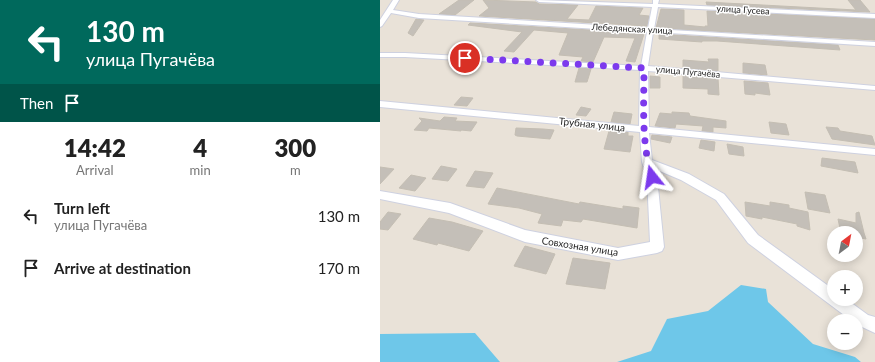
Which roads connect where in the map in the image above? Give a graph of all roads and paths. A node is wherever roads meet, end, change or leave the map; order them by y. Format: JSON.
{"nodes":[{"id":1,"x":396,"y":0,"type":"edge"},
{"id":2,"x":539,"y":0,"type":"edge"},
{"id":3,"x":656,"y":3,"type":"edge"},
{"id":4,"x":390,"y":11,"type":"junction"},
{"id":5,"x":875,"y":16,"type":"edge"},
{"id":6,"x":380,"y":25,"type":"edge"},
{"id":7,"x":650,"y":30,"type":"junction"},
{"id":8,"x":875,"y":44,"type":"edge"},
{"id":9,"x":380,"y":54,"type":"edge"},
{"id":10,"x":644,"y":68,"type":"junction"},
{"id":11,"x":875,"y":88,"type":"edge"},
{"id":12,"x":380,"y":104,"type":"edge"},
{"id":13,"x":644,"y":129,"type":"junction"},
{"id":14,"x":875,"y":152,"type":"edge"},
{"id":15,"x":647,"y":162,"type":"junction"},
{"id":16,"x":380,"y":195,"type":"edge"},
{"id":17,"x":827,"y":294,"type":"edge"},
{"id":18,"x":844,"y":306,"type":"edge"},
{"id":19,"x":875,"y":325,"type":"edge"}],
"edges":[{"from":1,"to":4,"type":"street"},
{"from":2,"to":3,"type":"street","name":"улица Гусева"},
{"from":3,"to":5,"type":"street","name":"улица Гусева"},
{"from":3,"to":7,"type":"street"},
{"from":4,"to":6,"type":"street"},
{"from":4,"to":7,"type":"street","name":"Лебедянская улица"},
{"from":7,"to":8,"type":"street","name":"Лебедянская улица"},
{"from":7,"to":10,"type":"street"},
{"from":9,"to":10,"type":"street","name":"улица Пугачёва"},
{"from":10,"to":11,"type":"street","name":"улица Пугачёва"},
{"from":10,"to":13,"type":"street"},
{"from":12,"to":13,"type":"street","name":"Трубная улица"},
{"from":13,"to":14,"type":"street","name":"Трубная улица"},
{"from":13,"to":15,"type":"street"},
{"from":15,"to":16,"type":"street","name":"Совхозная улица"},
{"from":15,"to":17,"type":"street"},
{"from":18,"to":19,"type":"street"}]}
